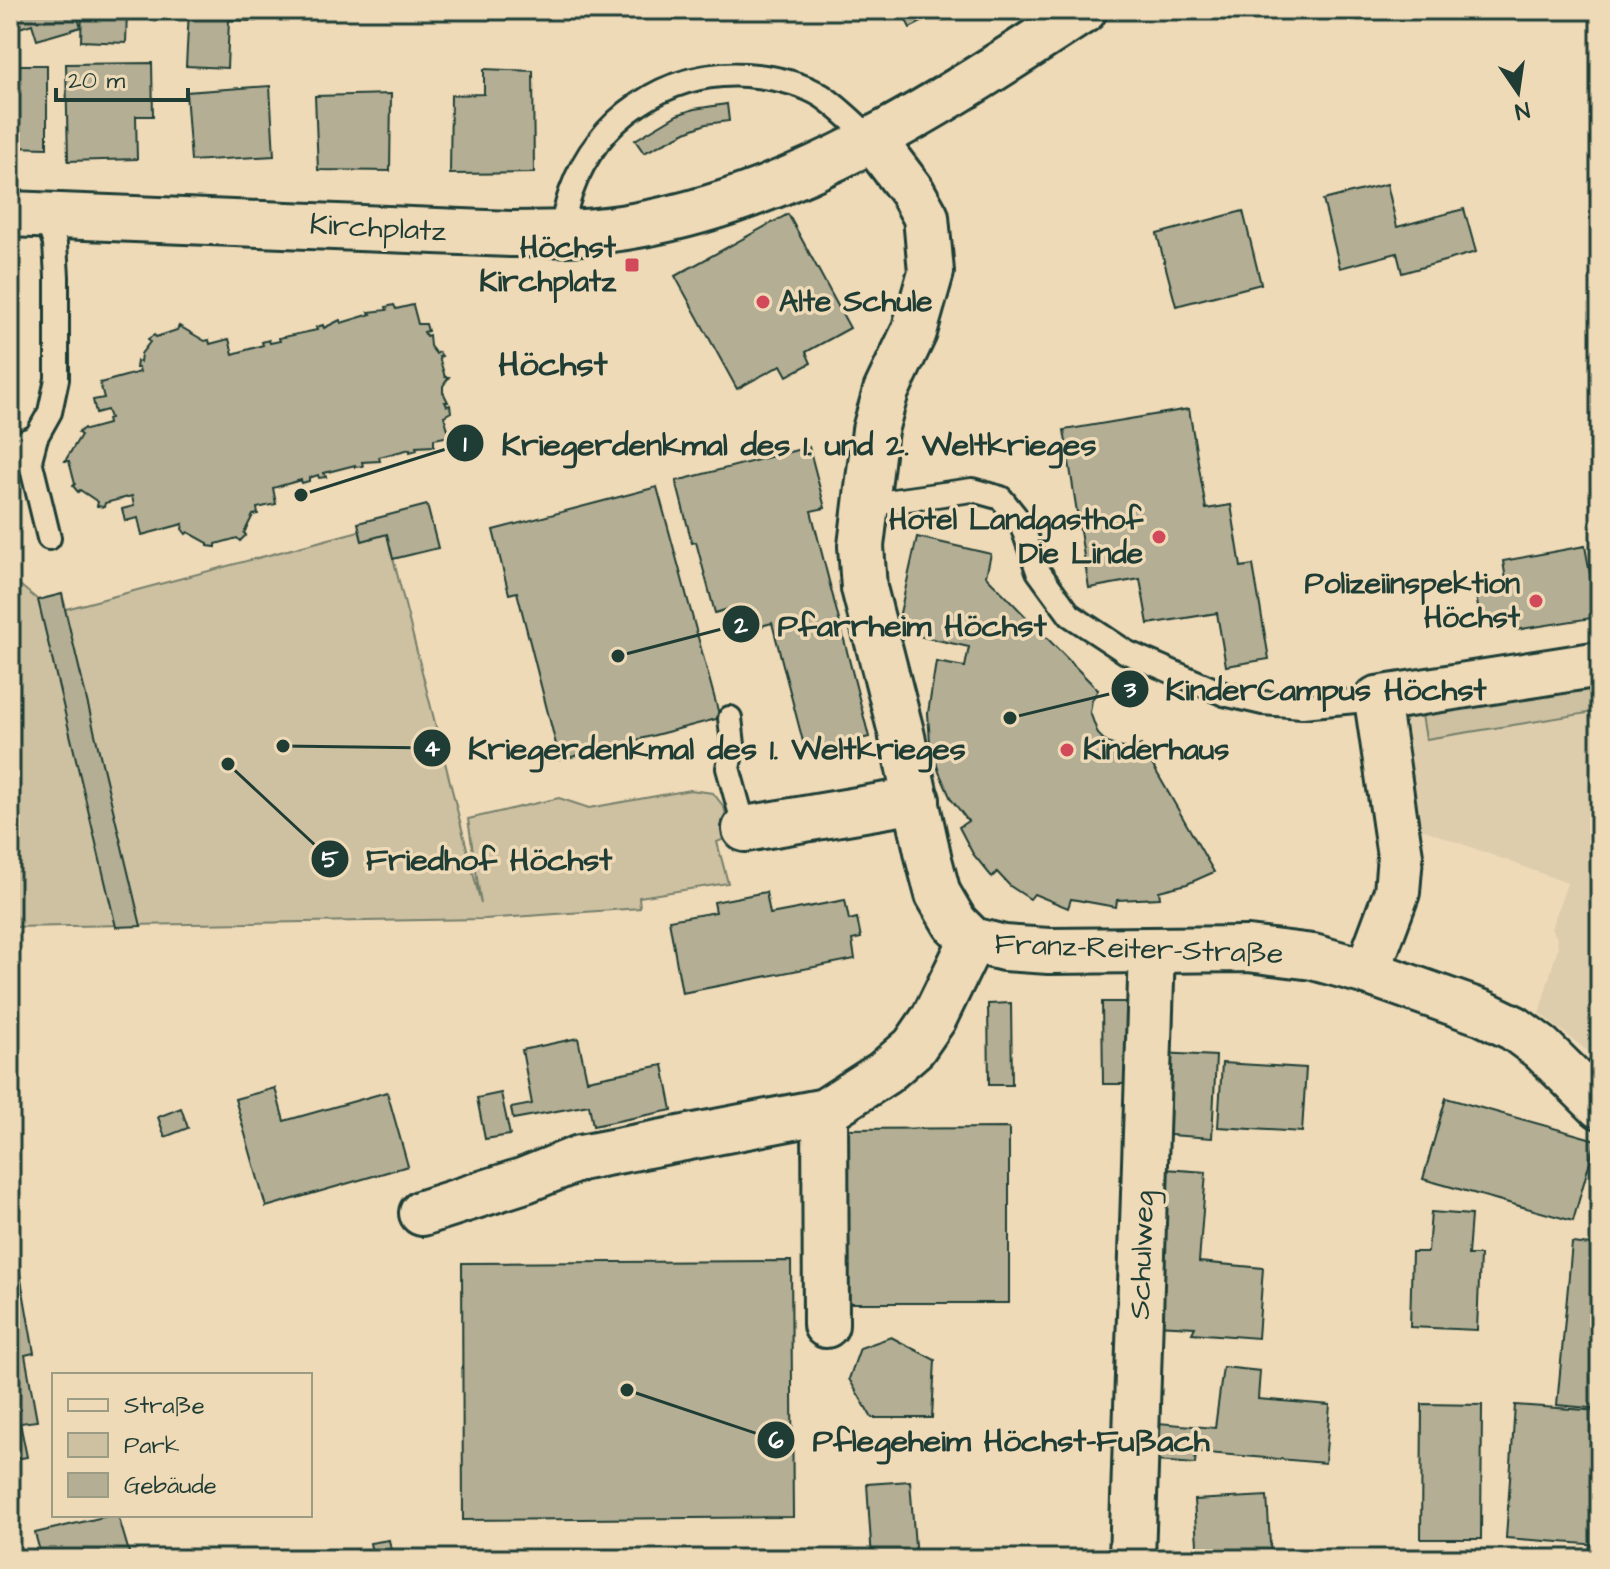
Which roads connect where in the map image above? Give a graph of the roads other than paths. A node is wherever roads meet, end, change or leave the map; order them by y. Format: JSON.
{"nodes":[{"id":1,"x":1084,"y":10,"type":"edge"},
{"id":2,"x":873,"y":140,"type":"junction"},
{"id":3,"x":28,"y":215,"type":"edge"},
{"id":4,"x":560,"y":234,"type":"junction"},
{"id":5,"x":36,"y":437,"type":"junction"},
{"id":6,"x":10,"y":447,"type":"edge"},
{"id":7,"x":865,"y":505,"type":"junction"},
{"id":8,"x":49,"y":538,"type":"dead end"},
{"id":9,"x":1600,"y":664,"type":"edge"},
{"id":10,"x":1377,"y":699,"type":"junction"},
{"id":11,"x":730,"y":718,"type":"dead end"},
{"id":12,"x":917,"y":800,"type":"junction"},
{"id":13,"x":745,"y":829,"type":"joint"},
{"id":14,"x":972,"y":940,"type":"junction"},
{"id":15,"x":1152,"y":950,"type":"junction"},
{"id":16,"x":1367,"y":972,"type":"junction"},
{"id":17,"x":1600,"y":1106,"type":"edge"},
{"id":18,"x":825,"y":1111,"type":"junction"},
{"id":19,"x":422,"y":1213,"type":"dead end"},
{"id":20,"x":826,"y":1325,"type":"dead end"},
{"id":21,"x":1132,"y":1559,"type":"edge"}],
"edges":[{"from":1,"to":2,"type":"street","name":"Kirchplatz"},
{"from":2,"to":4,"type":"street","name":"Kirchplatz"},
{"from":2,"to":4,"type":"lane"},
{"from":2,"to":7,"type":"street","name":"Franz-Reiter-Straße"},
{"from":3,"to":4,"type":"street","name":"Kirchplatz"},
{"from":3,"to":5,"type":"lane"},
{"from":5,"to":6,"type":"lane"},
{"from":5,"to":8,"type":"lane"},
{"from":7,"to":10,"type":"lane"},
{"from":7,"to":12,"type":"street","name":"Franz-Reiter-Straße"},
{"from":9,"to":10,"type":"street"},
{"from":10,"to":16,"type":"street"},
{"from":11,"to":13,"type":"lane"},
{"from":12,"to":13,"type":"street"},
{"from":12,"to":14,"type":"street","name":"Franz-Reiter-Straße"},
{"from":14,"to":15,"type":"street","name":"Franz-Reiter-Straße"},
{"from":14,"to":18,"type":"street","name":"Franz-Reiter-Straße"},
{"from":15,"to":16,"type":"street","name":"Franz-Reiter-Straße"},
{"from":15,"to":21,"type":"street","name":"Schulweg"},
{"from":16,"to":17,"type":"street","name":"Franz-Reiter-Straße"},
{"from":18,"to":19,"type":"street","name":"Franz-Reiter-Straße"},
{"from":18,"to":20,"type":"street"}]}
